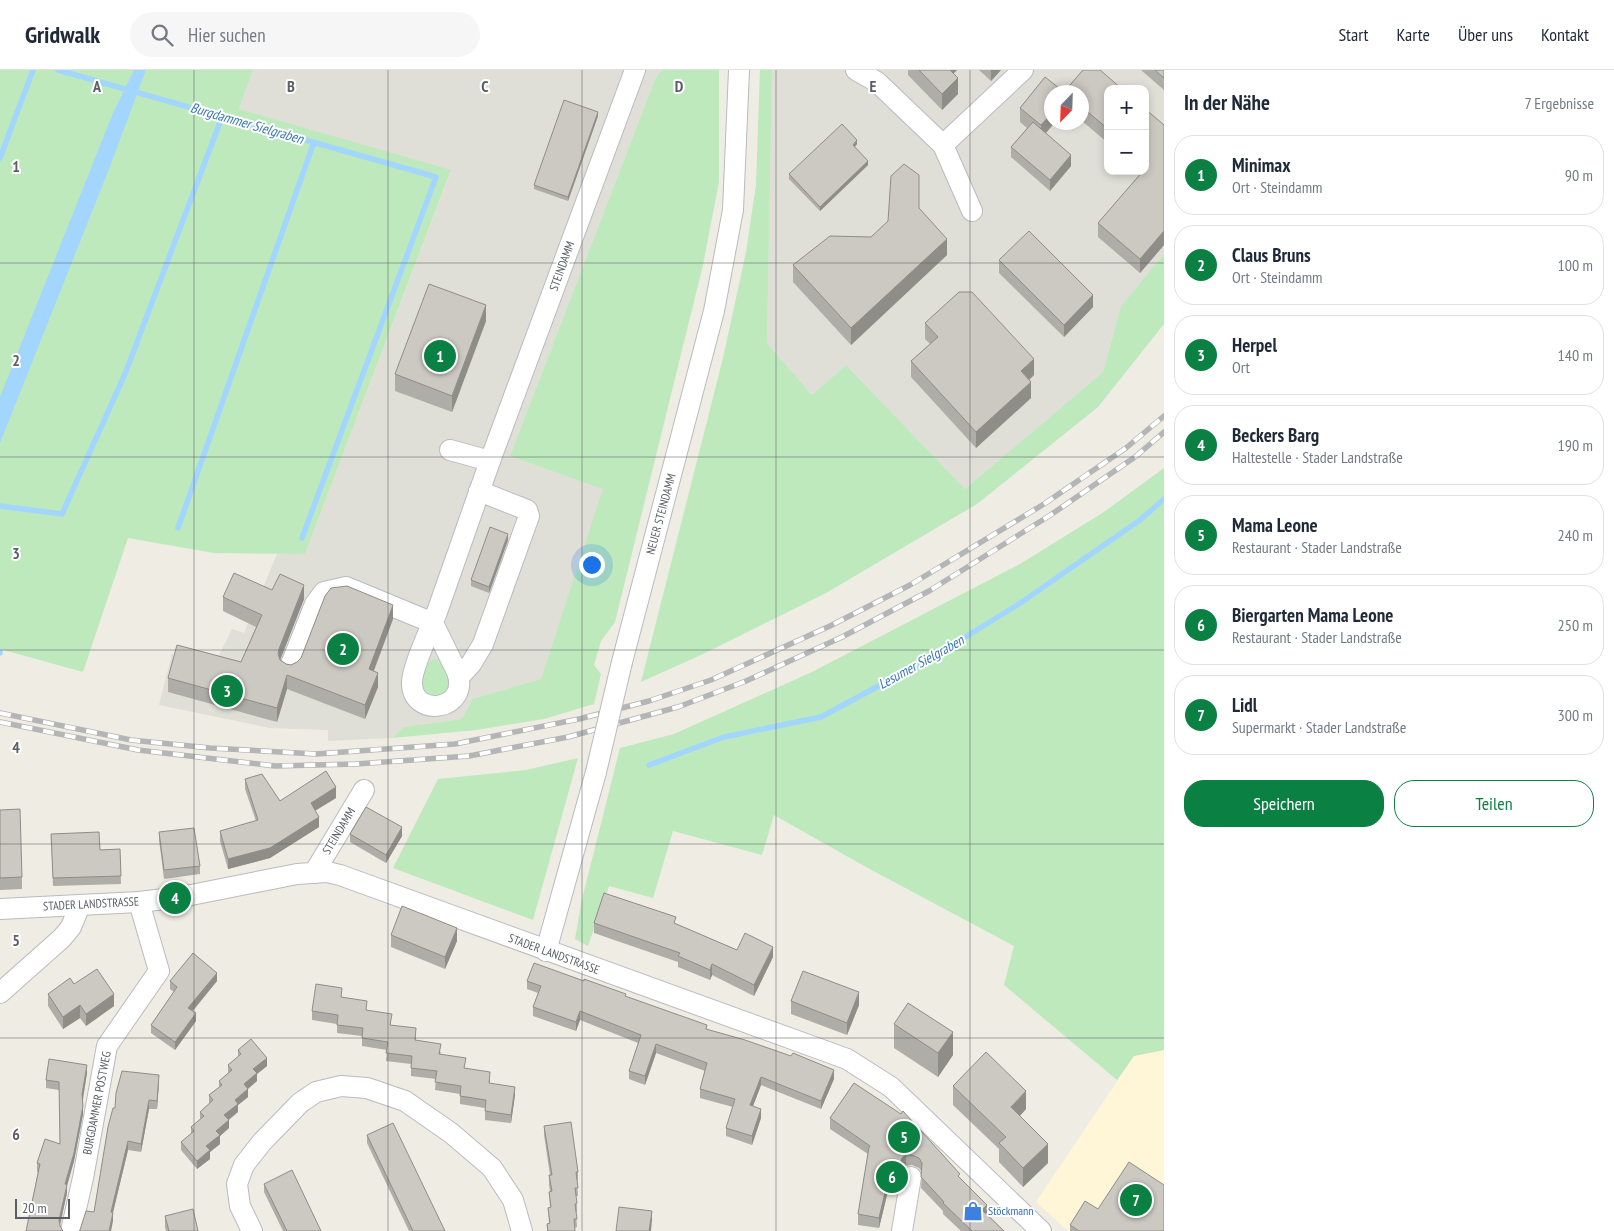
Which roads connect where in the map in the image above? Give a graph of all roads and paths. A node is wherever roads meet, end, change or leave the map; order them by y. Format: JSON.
{"nodes":[{"id":1,"x":635,"y":70,"type":"edge"},
{"id":2,"x":739,"y":70,"type":"edge"},
{"id":3,"x":856,"y":70,"type":"edge"},
{"id":4,"x":1023,"y":70,"type":"edge"},
{"id":5,"x":943,"y":145,"type":"junction"},
{"id":6,"x":972,"y":211,"type":"dead end"},
{"id":7,"x":450,"y":450,"type":"dead end"},
{"id":8,"x":490,"y":461,"type":"junction"},
{"id":9,"x":479,"y":491,"type":"junction"},
{"id":10,"x":433,"y":623,"type":"junction"},
{"id":11,"x":290,"y":667,"type":"edge"},
{"id":12,"x":459,"y":677,"type":"junction"},
{"id":13,"x":364,"y":790,"type":"dead end"},
{"id":14,"x":314,"y":873,"type":"junction"},
{"id":15,"x":140,"y":902,"type":"junction"},
{"id":16,"x":80,"y":905,"type":"junction"},
{"id":17,"x":0,"y":909,"type":"edge"},
{"id":18,"x":546,"y":951,"type":"junction"},
{"id":19,"x":0,"y":993,"type":"edge"},
{"id":20,"x":911,"y":1177,"type":"dead end"},
{"id":21,"x":71,"y":1231,"type":"edge"},
{"id":22,"x":252,"y":1231,"type":"edge"},
{"id":23,"x":522,"y":1231,"type":"edge"},
{"id":24,"x":902,"y":1231,"type":"edge"},
{"id":25,"x":1041,"y":1231,"type":"edge"}],
"edges":[{"from":1,"to":8,"type":"street","name":"STEINDAMM"},
{"from":2,"to":18,"type":"street","name":"NEUER STEINDAMM","bridge":true},
{"from":3,"to":5,"type":"street"},
{"from":4,"to":5,"type":"street"},
{"from":5,"to":6,"type":"street"},
{"from":7,"to":8,"type":"street"},
{"from":8,"to":9,"type":"street","name":"STEINDAMM"},
{"from":9,"to":10,"type":"street","name":"STEINDAMM"},
{"from":9,"to":12,"type":"street"},
{"from":10,"to":11,"type":"street"},
{"from":10,"to":12,"type":"street"},
{"from":10,"to":12,"type":"street","name":"STEINDAMM"},
{"from":13,"to":14,"type":"street","name":"STEINDAMM"},
{"from":14,"to":15,"type":"street","name":"STADER LANDSTRASSE"},
{"from":14,"to":18,"type":"street","name":"STADER LANDSTRASSE"},
{"from":15,"to":16,"type":"street","name":"STADER LANDSTRASSE"},
{"from":15,"to":21,"type":"street","name":"BURGDAMMER POSTWEG"},
{"from":16,"to":17,"type":"street","name":"STADER LANDSTRASSE"},
{"from":16,"to":19,"type":"street"},
{"from":18,"to":25,"type":"street","name":"STADER LANDSTRASSE"},
{"from":20,"to":24,"type":"street"},
{"from":22,"to":23,"type":"street"}]}
